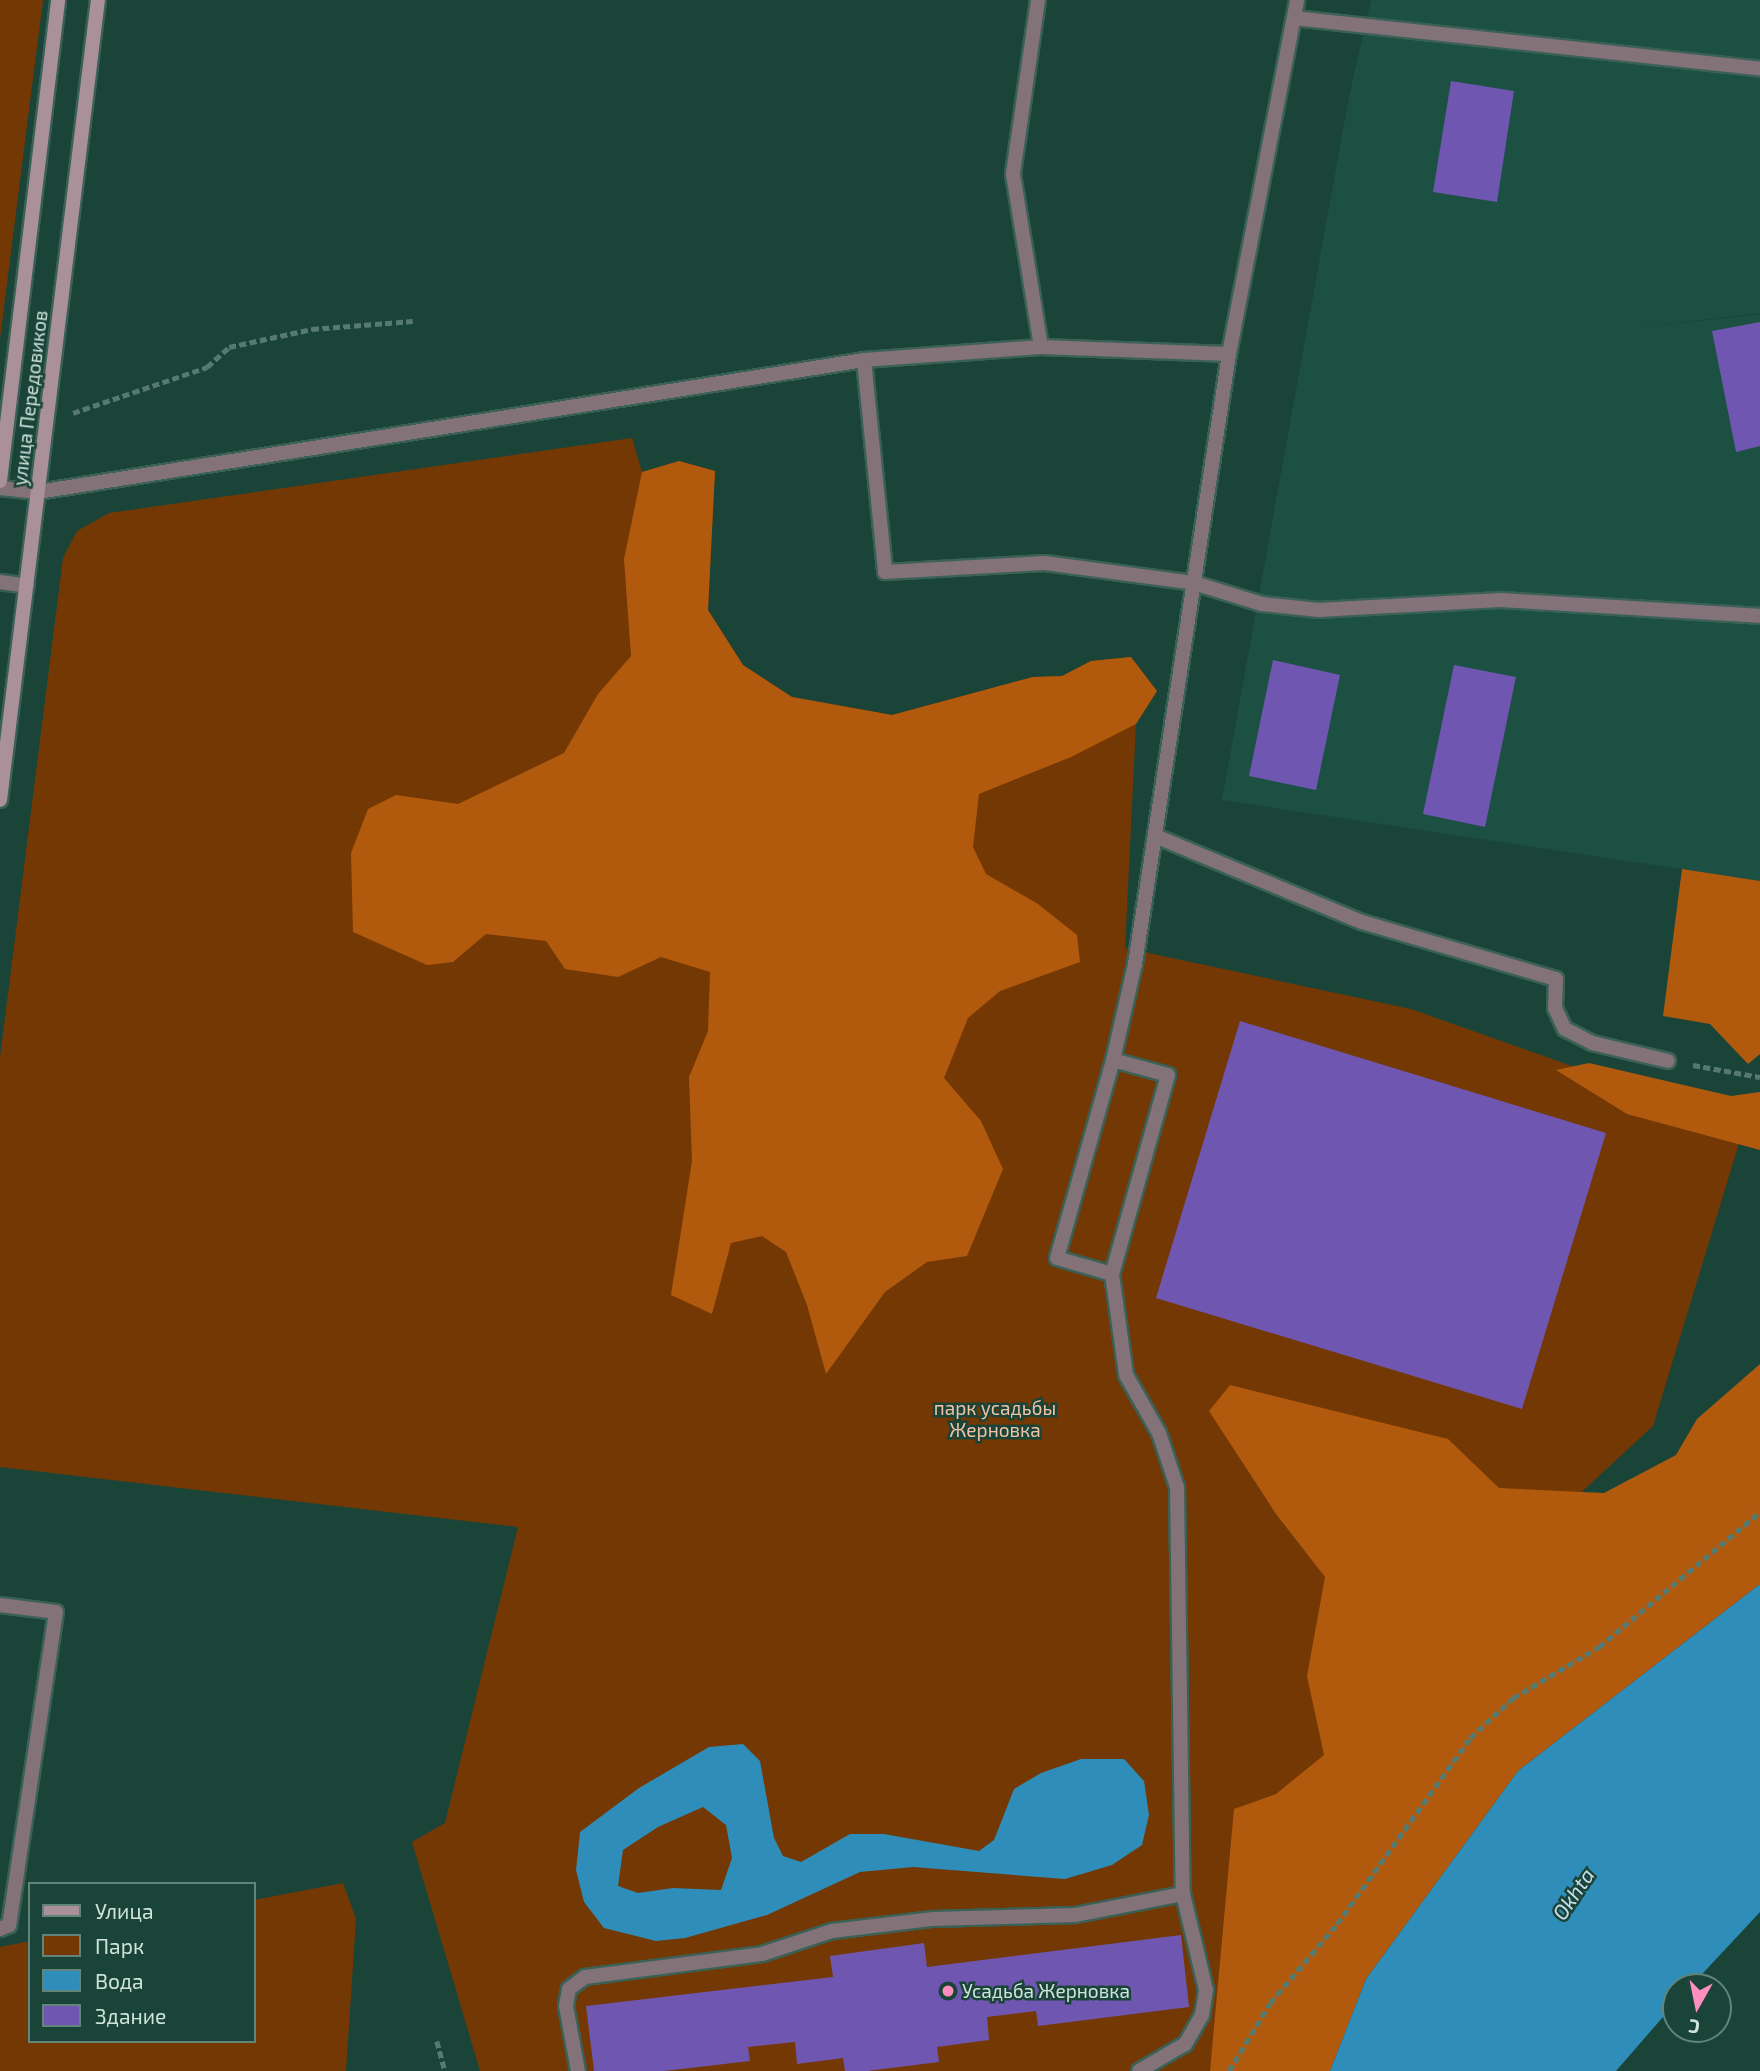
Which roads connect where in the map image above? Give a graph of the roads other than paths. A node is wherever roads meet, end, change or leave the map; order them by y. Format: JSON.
{"nodes":[{"id":1,"x":58,"y":0,"type":"edge"},
{"id":2,"x":98,"y":0,"type":"edge"},
{"id":3,"x":1038,"y":0,"type":"edge"},
{"id":4,"x":1297,"y":0,"type":"edge"},
{"id":5,"x":1294,"y":18,"type":"junction"},
{"id":6,"x":1760,"y":69,"type":"edge"},
{"id":7,"x":1041,"y":347,"type":"junction"},
{"id":8,"x":1229,"y":354,"type":"junction"},
{"id":9,"x":864,"y":360,"type":"junction"},
{"id":10,"x":0,"y":481,"type":"edge"},
{"id":11,"x":0,"y":488,"type":"edge"},
{"id":12,"x":38,"y":492,"type":"junction"},
{"id":13,"x":0,"y":582,"type":"edge"},
{"id":14,"x":1194,"y":583,"type":"junction"},
{"id":15,"x":27,"y":586,"type":"junction"},
{"id":16,"x":1760,"y":616,"type":"edge"},
{"id":17,"x":0,"y":800,"type":"edge"},
{"id":18,"x":1155,"y":836,"type":"junction"},
{"id":19,"x":1113,"y":1060,"type":"junction"},
{"id":20,"x":1668,"y":1060,"type":"road end"},
{"id":21,"x":1112,"y":1274,"type":"junction"},
{"id":22,"x":0,"y":1605,"type":"edge"},
{"id":23,"x":1183,"y":1894,"type":"junction"},
{"id":24,"x":0,"y":1929,"type":"edge"},
{"id":25,"x":578,"y":2071,"type":"edge"},
{"id":26,"x":1139,"y":2071,"type":"edge"}],
"edges":[{"from":1,"to":10,"type":"main road","name":"улица Передовиков"},
{"from":2,"to":12,"type":"main road","name":"улица Передовиков"},
{"from":3,"to":7,"type":"street"},
{"from":4,"to":5,"type":"street"},
{"from":5,"to":6,"type":"street"},
{"from":5,"to":8,"type":"street"},
{"from":7,"to":8,"type":"street"},
{"from":7,"to":9,"type":"street"},
{"from":8,"to":14,"type":"street"},
{"from":9,"to":12,"type":"street"},
{"from":9,"to":14,"type":"street"},
{"from":11,"to":12,"type":"street"},
{"from":12,"to":15,"type":"main road","name":"улица Передовиков"},
{"from":13,"to":15,"type":"street"},
{"from":14,"to":16,"type":"street"},
{"from":14,"to":18,"type":"street"},
{"from":15,"to":17,"type":"main road","name":"улица Передовиков"},
{"from":18,"to":19,"type":"street"},
{"from":18,"to":20,"type":"street"},
{"from":19,"to":21,"type":"street"},
{"from":19,"to":21,"type":"street"},
{"from":21,"to":23,"type":"street"},
{"from":22,"to":24,"type":"street"},
{"from":23,"to":25,"type":"street"},
{"from":23,"to":26,"type":"street"}]}
